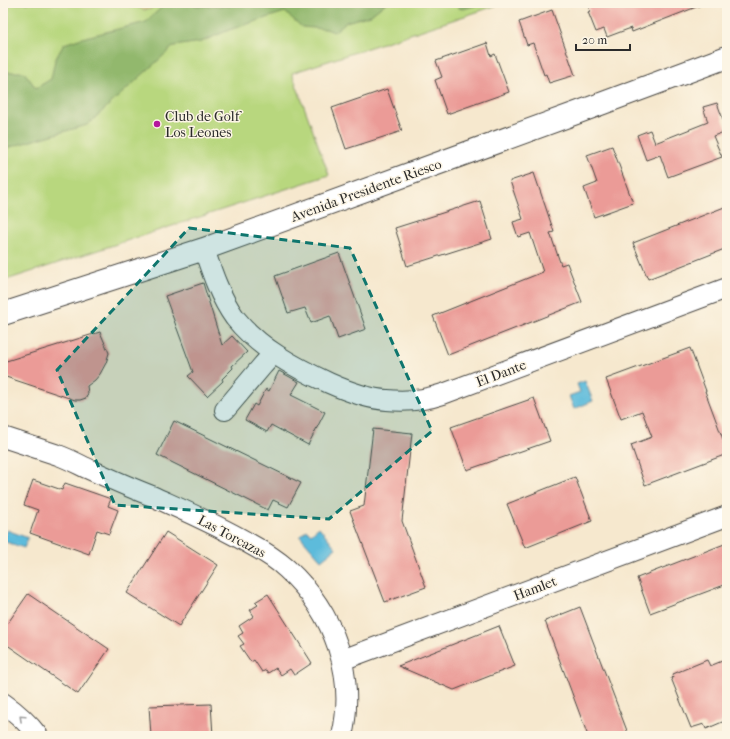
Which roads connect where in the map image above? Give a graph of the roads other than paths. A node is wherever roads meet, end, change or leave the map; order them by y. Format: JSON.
{"nodes":[{"id":1,"x":727,"y":58,"type":"edge"},
{"id":2,"x":204,"y":249,"type":"junction"},
{"id":3,"x":727,"y":288,"type":"edge"},
{"id":4,"x":3,"y":314,"type":"edge"},
{"id":5,"x":274,"y":353,"type":"junction"},
{"id":6,"x":225,"y":410,"type":"dead end"},
{"id":7,"x":3,"y":437,"type":"edge"},
{"id":8,"x":727,"y":516,"type":"edge"},
{"id":9,"x":342,"y":660,"type":"junction"},
{"id":10,"x":3,"y":703,"type":"edge"},
{"id":11,"x":38,"y":736,"type":"edge"},
{"id":12,"x":342,"y":736,"type":"edge"}],
"edges":[{"from":1,"to":2,"type":"main road","name":"Avenida Presidente Riesco"},
{"from":2,"to":4,"type":"main road","name":"Avenida Presidente Riesco"},
{"from":2,"to":5,"type":"street","name":"El Dante"},
{"from":3,"to":5,"type":"street","name":"El Dante"},
{"from":5,"to":6,"type":"street"},
{"from":7,"to":9,"type":"street","name":"Las Torcazas"},
{"from":8,"to":9,"type":"street","name":"Hamlet"},
{"from":9,"to":12,"type":"street","name":"Las Torcazas"},
{"from":11,"to":10,"type":"street","one_way":true}]}
